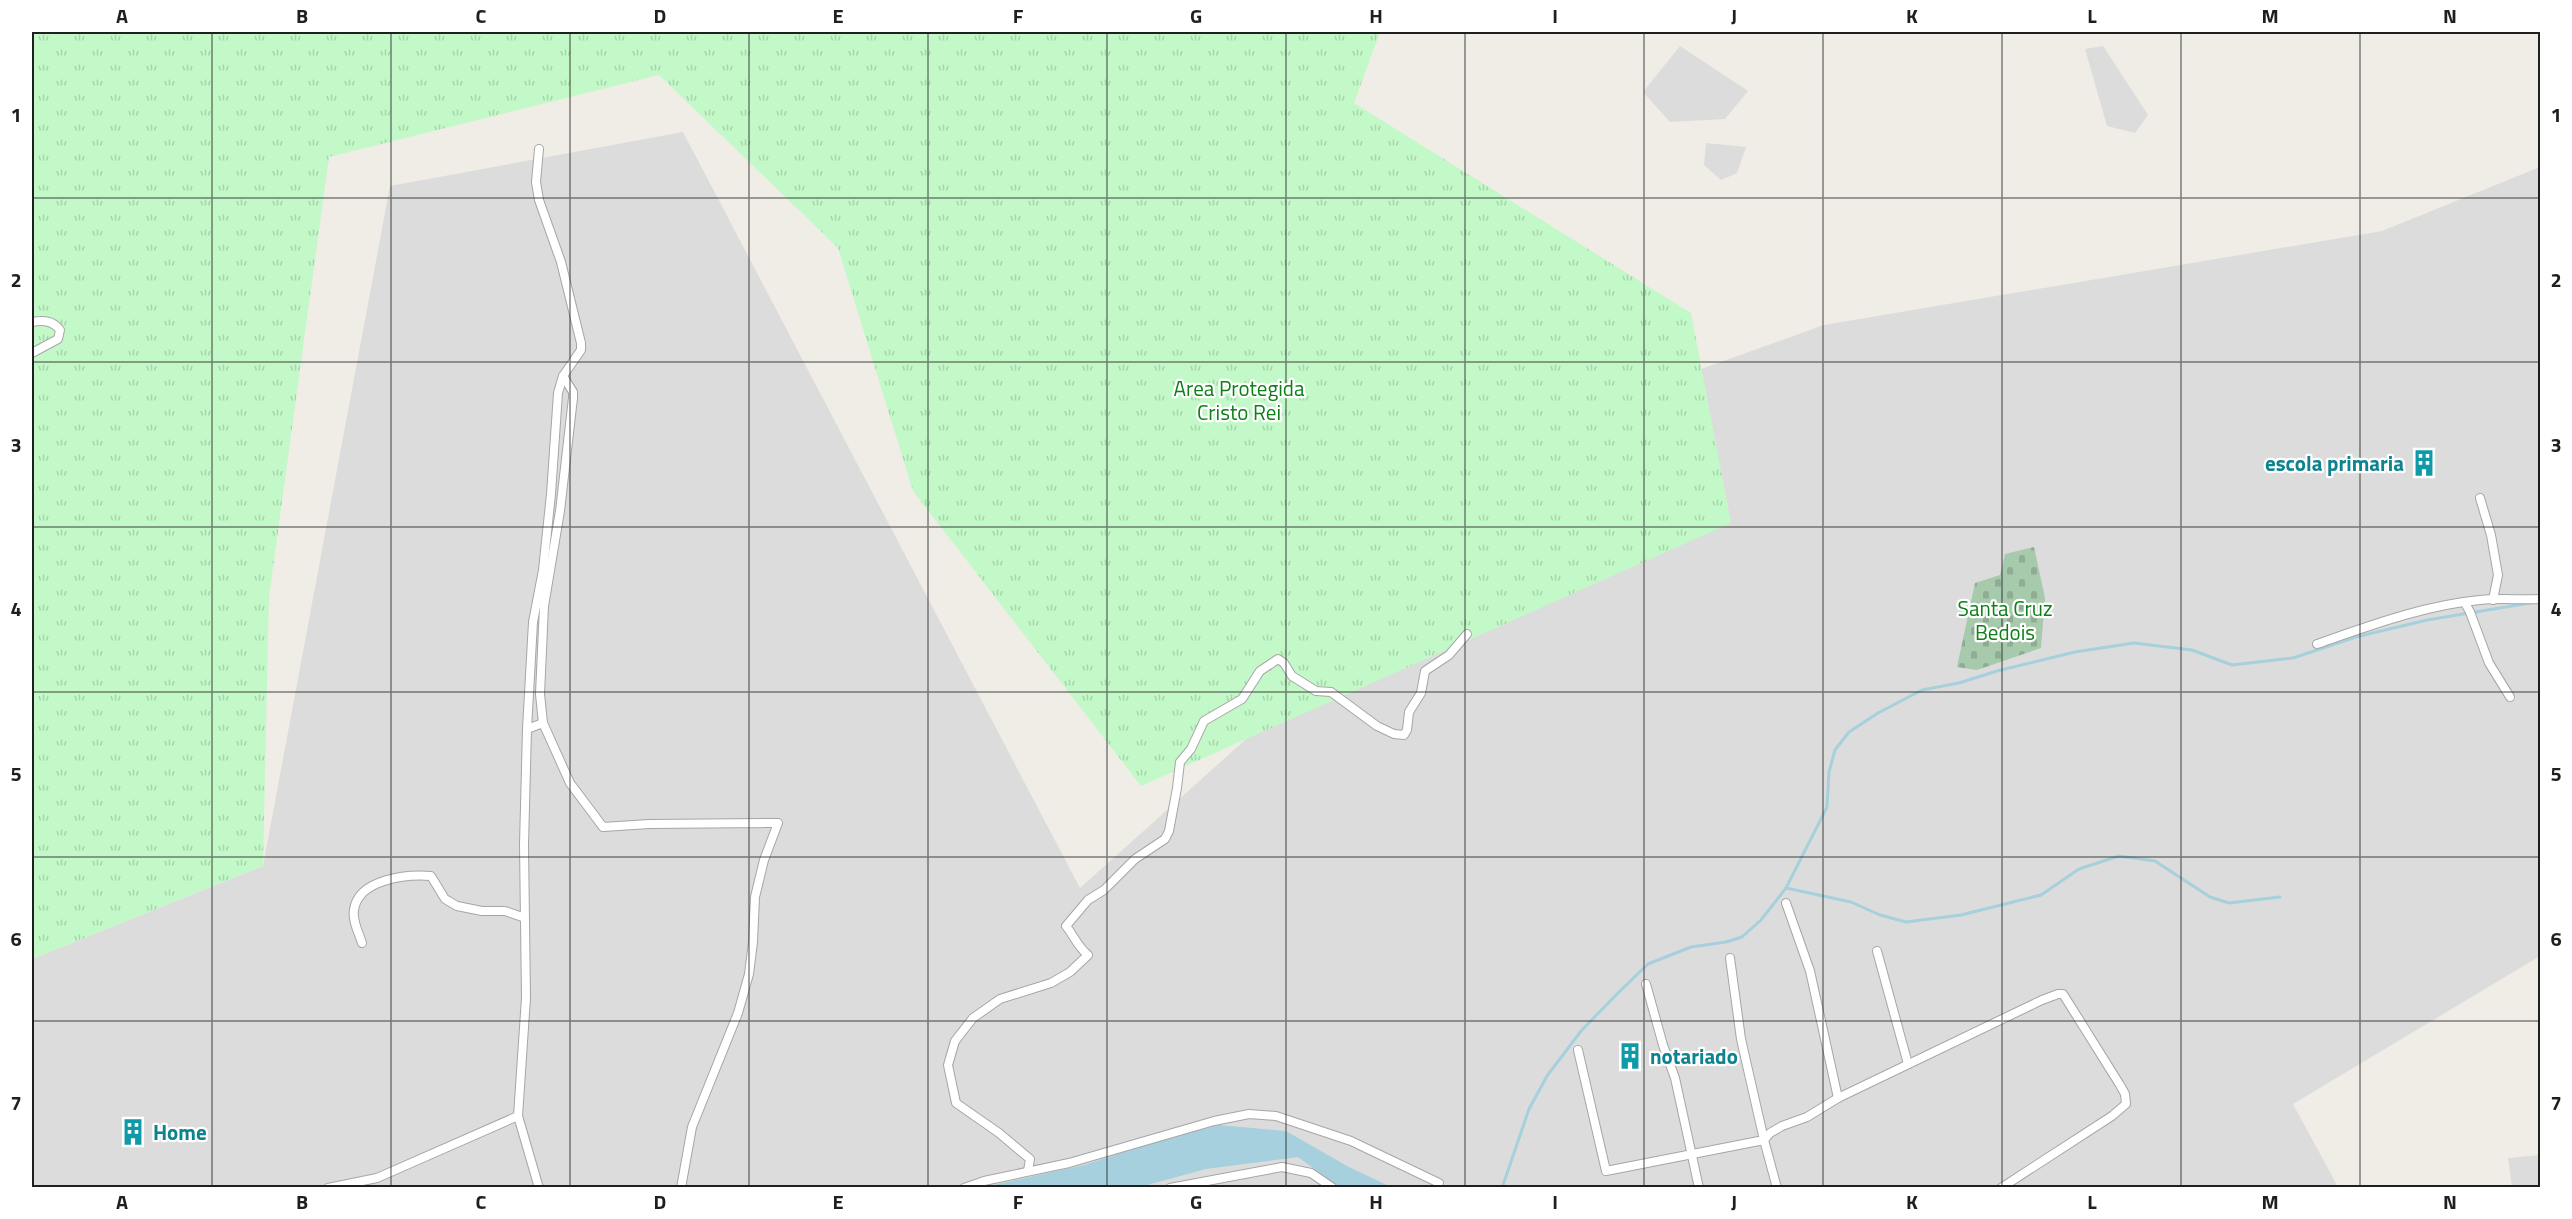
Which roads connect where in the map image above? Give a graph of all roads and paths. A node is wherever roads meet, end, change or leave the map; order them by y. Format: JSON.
{"nodes":[{"id":1,"x":539,"y":148,"type":"dead end"},
{"id":2,"x":32,"y":322,"type":"edge"},
{"id":3,"x":32,"y":353,"type":"edge"},
{"id":4,"x":563,"y":376,"type":"junction"},
{"id":5,"x":2480,"y":498,"type":"dead end"},
{"id":6,"x":2541,"y":599,"type":"edge"},
{"id":7,"x":2493,"y":600,"type":"junction"},
{"id":8,"x":2464,"y":603,"type":"junction"},
{"id":9,"x":1467,"y":634,"type":"dead end"},
{"id":10,"x":2317,"y":644,"type":"dead end"},
{"id":11,"x":2510,"y":697,"type":"dead end"},
{"id":12,"x":543,"y":723,"type":"junction"},
{"id":13,"x":527,"y":729,"type":"junction"},
{"id":14,"x":1786,"y":903,"type":"dead end"},
{"id":15,"x":525,"y":918,"type":"junction"},
{"id":16,"x":362,"y":943,"type":"dead end"},
{"id":17,"x":1877,"y":951,"type":"dead end"},
{"id":18,"x":1730,"y":958,"type":"dead end"},
{"id":19,"x":1646,"y":984,"type":"dead end"},
{"id":20,"x":1578,"y":1050,"type":"dead end"},
{"id":21,"x":1908,"y":1064,"type":"junction"},
{"id":22,"x":1838,"y":1098,"type":"junction"},
{"id":23,"x":518,"y":1116,"type":"junction"},
{"id":24,"x":1764,"y":1140,"type":"junction"},
{"id":25,"x":1693,"y":1154,"type":"junction"},
{"id":26,"x":1029,"y":1171,"type":"junction"},
{"id":27,"x":1439,"y":1183,"type":"dead end"},
{"id":28,"x":328,"y":1188,"type":"edge"},
{"id":29,"x":539,"y":1188,"type":"edge"},
{"id":30,"x":681,"y":1188,"type":"edge"},
{"id":31,"x":964,"y":1188,"type":"edge"},
{"id":32,"x":1170,"y":1188,"type":"edge"},
{"id":33,"x":1333,"y":1188,"type":"edge"},
{"id":34,"x":1699,"y":1188,"type":"edge"},
{"id":35,"x":1777,"y":1188,"type":"edge"},
{"id":36,"x":2001,"y":1188,"type":"edge"}],
"edges":[{"from":1,"to":4,"type":"street"},
{"from":2,"to":3,"type":"street"},
{"from":4,"to":12,"type":"street"},
{"from":4,"to":13,"type":"street"},
{"from":5,"to":7,"type":"street"},
{"from":6,"to":7,"type":"street"},
{"from":7,"to":8,"type":"street"},
{"from":8,"to":10,"type":"street"},
{"from":8,"to":11,"type":"street"},
{"from":9,"to":26,"type":"street"},
{"from":12,"to":13,"type":"street"},
{"from":12,"to":30,"type":"street"},
{"from":13,"to":15,"type":"street"},
{"from":14,"to":22,"type":"street"},
{"from":15,"to":16,"type":"street"},
{"from":15,"to":23,"type":"street"},
{"from":17,"to":21,"type":"street"},
{"from":18,"to":24,"type":"street"},
{"from":19,"to":25,"type":"street"},
{"from":20,"to":25,"type":"street"},
{"from":21,"to":22,"type":"street"},
{"from":21,"to":36,"type":"street"},
{"from":22,"to":24,"type":"street"},
{"from":23,"to":28,"type":"street"},
{"from":23,"to":29,"type":"street"},
{"from":24,"to":25,"type":"street"},
{"from":24,"to":35,"type":"street"},
{"from":25,"to":34,"type":"street"},
{"from":26,"to":27,"type":"street"},
{"from":26,"to":31,"type":"street"},
{"from":32,"to":33,"type":"street"}]}
